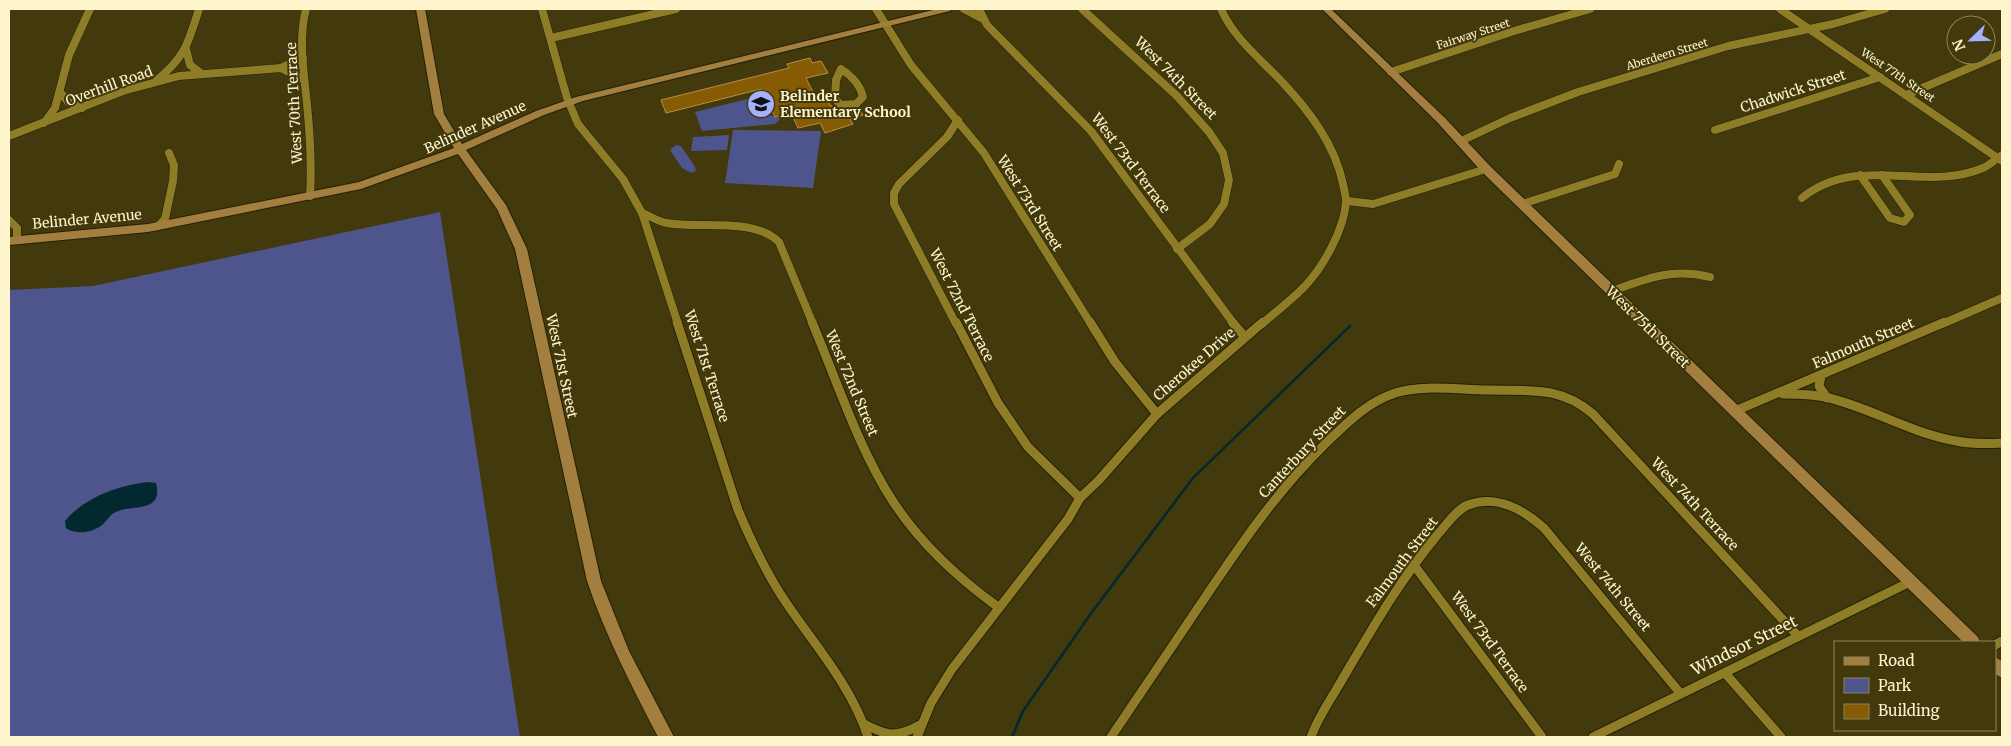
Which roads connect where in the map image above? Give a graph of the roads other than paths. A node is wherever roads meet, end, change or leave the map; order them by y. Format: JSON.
{"nodes":[{"id":1,"x":90,"y":9,"type":"edge"},
{"id":2,"x":199,"y":9,"type":"edge"},
{"id":3,"x":306,"y":9,"type":"edge"},
{"id":4,"x":420,"y":9,"type":"edge"},
{"id":5,"x":542,"y":9,"type":"edge"},
{"id":6,"x":676,"y":9,"type":"edge"},
{"id":7,"x":876,"y":9,"type":"edge"},
{"id":8,"x":947,"y":9,"type":"edge"},
{"id":9,"x":964,"y":9,"type":"edge"},
{"id":10,"x":979,"y":9,"type":"edge"},
{"id":11,"x":1082,"y":9,"type":"edge"},
{"id":12,"x":1221,"y":9,"type":"edge"},
{"id":13,"x":1326,"y":9,"type":"edge"},
{"id":14,"x":1590,"y":9,"type":"edge"},
{"id":15,"x":1780,"y":9,"type":"edge"},
{"id":16,"x":1885,"y":9,"type":"edge"},
{"id":17,"x":982,"y":18,"type":"junction"},
{"id":18,"x":884,"y":23,"type":"junction"},
{"id":19,"x":1810,"y":29,"type":"junction"},
{"id":20,"x":551,"y":38,"type":"junction"},
{"id":21,"x":186,"y":49,"type":"junction"},
{"id":22,"x":2002,"y":54,"type":"edge"},
{"id":23,"x":303,"y":58,"type":"junction"},
{"id":24,"x":281,"y":68,"type":"junction"},
{"id":25,"x":841,"y":69,"type":"joint"},
{"id":26,"x":1392,"y":72,"type":"junction"},
{"id":27,"x":202,"y":74,"type":"junction"},
{"id":28,"x":1880,"y":77,"type":"junction"},
{"id":29,"x":304,"y":80,"type":"junction"},
{"id":30,"x":155,"y":82,"type":"junction"},
{"id":31,"x":60,"y":92,"type":"junction"},
{"id":32,"x":1906,"y":95,"type":"junction"},
{"id":33,"x":569,"y":103,"type":"junction"},
{"id":34,"x":82,"y":108,"type":"junction"},
{"id":35,"x":958,"y":120,"type":"junction"},
{"id":36,"x":43,"y":124,"type":"junction"},
{"id":37,"x":1715,"y":130,"type":"dead end"},
{"id":38,"x":9,"y":136,"type":"edge"},
{"id":39,"x":1461,"y":141,"type":"junction"},
{"id":40,"x":460,"y":150,"type":"junction"},
{"id":41,"x":169,"y":153,"type":"dead end"},
{"id":42,"x":2001,"y":158,"type":"edge"},
{"id":43,"x":1619,"y":164,"type":"dead end"},
{"id":44,"x":1486,"y":169,"type":"junction"},
{"id":45,"x":1860,"y":175,"type":"junction"},
{"id":46,"x":1882,"y":175,"type":"junction"},
{"id":47,"x":310,"y":196,"type":"junction"},
{"id":48,"x":1802,"y":198,"type":"dead end"},
{"id":49,"x":1347,"y":201,"type":"junction"},
{"id":50,"x":1522,"y":204,"type":"junction"},
{"id":51,"x":642,"y":213,"type":"junction"},
{"id":52,"x":9,"y":220,"type":"edge"},
{"id":53,"x":666,"y":223,"type":"junction"},
{"id":54,"x":158,"y":226,"type":"junction"},
{"id":55,"x":650,"y":234,"type":"junction"},
{"id":56,"x":13,"y":240,"type":"edge"},
{"id":57,"x":1177,"y":249,"type":"junction"},
{"id":58,"x":1710,"y":278,"type":"dead end"},
{"id":59,"x":1612,"y":292,"type":"junction"},
{"id":60,"x":2002,"y":298,"type":"edge"},
{"id":61,"x":1245,"y":337,"type":"junction"},
{"id":62,"x":1821,"y":376,"type":"junction"},
{"id":63,"x":1778,"y":394,"type":"junction"},
{"id":64,"x":1567,"y":397,"type":"joint"},
{"id":65,"x":1827,"y":398,"type":"junction"},
{"id":66,"x":1735,"y":411,"type":"junction"},
{"id":67,"x":1157,"y":414,"type":"junction"},
{"id":68,"x":2002,"y":443,"type":"edge"},
{"id":69,"x":1080,"y":498,"type":"junction"},
{"id":70,"x":1517,"y":508,"type":"joint"},
{"id":71,"x":1414,"y":565,"type":"junction"},
{"id":72,"x":1910,"y":582,"type":"junction"},
{"id":73,"x":998,"y":607,"type":"junction"},
{"id":74,"x":1798,"y":636,"type":"junction"},
{"id":75,"x":1972,"y":641,"type":"edge"},
{"id":76,"x":1724,"y":673,"type":"junction"},
{"id":77,"x":1680,"y":693,"type":"junction"},
{"id":78,"x":864,"y":724,"type":"junction"},
{"id":79,"x":920,"y":725,"type":"junction"},
{"id":80,"x":666,"y":737,"type":"edge"},
{"id":81,"x":868,"y":737,"type":"edge"},
{"id":82,"x":917,"y":737,"type":"edge"},
{"id":83,"x":1111,"y":737,"type":"edge"},
{"id":84,"x":1311,"y":737,"type":"edge"},
{"id":85,"x":1542,"y":737,"type":"edge"},
{"id":86,"x":1593,"y":737,"type":"edge"},
{"id":87,"x":1781,"y":737,"type":"edge"}],
"edges":[{"from":1,"to":31,"type":"street"},
{"from":2,"to":21,"type":"street"},
{"from":3,"to":23,"type":"street","name":"West 70th Terrace"},
{"from":4,"to":40,"type":"street","name":"West 71st Street"},
{"from":5,"to":20,"type":"street","name":"West 71st Terrace"},
{"from":6,"to":20,"type":"street"},
{"from":7,"to":18,"type":"street","name":"West 73rd Street"},
{"from":8,"to":18,"type":"street","name":"Belinder Avenue"},
{"from":9,"to":17,"type":"street","name":"West 73rd Terrace"},
{"from":10,"to":17,"type":"street","name":"West 73rd Terrace"},
{"from":11,"to":57,"type":"street","name":"West 74th Street"},
{"from":12,"to":49,"type":"street"},
{"from":13,"to":26,"type":"street","name":"West 75th Street"},
{"from":14,"to":26,"type":"street","name":"Fairway Street"},
{"from":15,"to":19,"type":"street","name":"West 77th Street"},
{"from":16,"to":19,"type":"street","name":"Aberdeen Street"},
{"from":17,"to":57,"type":"street","name":"West 73rd Terrace"},
{"from":18,"to":33,"type":"street","name":"Belinder Avenue"},
{"from":18,"to":35,"type":"street","name":"West 73rd Street"},
{"from":19,"to":28,"type":"street","name":"West 77th Street"},
{"from":19,"to":39,"type":"street","name":"Aberdeen Street"},
{"from":20,"to":33,"type":"street","name":"West 71st Terrace"},
{"from":21,"to":27,"type":"street"},
{"from":21,"to":30,"type":"street"},
{"from":22,"to":32,"type":"street"},
{"from":23,"to":24,"type":"street","name":"Overhill Road"},
{"from":23,"to":29,"type":"street","name":"West 70th Terrace"},
{"from":24,"to":27,"type":"street","name":"Overhill Road"},
{"from":24,"to":29,"type":"street"},
{"from":25,"to":25,"type":"street"},
{"from":26,"to":39,"type":"street","name":"West 75th Street"},
{"from":27,"to":30,"type":"street","name":"Overhill Road"},
{"from":28,"to":32,"type":"street","name":"West 77th Street"},
{"from":28,"to":37,"type":"street","name":"Chadwick Street"},
{"from":29,"to":47,"type":"street","name":"West 70th Terrace"},
{"from":30,"to":34,"type":"street","name":"Overhill Road"},
{"from":31,"to":34,"type":"street"},
{"from":31,"to":36,"type":"street"},
{"from":32,"to":42,"type":"street","name":"West 77th Street"},
{"from":33,"to":40,"type":"street","name":"Belinder Avenue"},
{"from":33,"to":51,"type":"street","name":"West 71st Terrace"},
{"from":34,"to":36,"type":"street","name":"Overhill Road"},
{"from":35,"to":67,"type":"street","name":"West 73rd Street"},
{"from":35,"to":69,"type":"street","name":"West 72nd Terrace"},
{"from":36,"to":38,"type":"street","name":"Overhill Road"},
{"from":39,"to":44,"type":"street","name":"West 75th Street"},
{"from":40,"to":47,"type":"street","name":"Belinder Avenue"},
{"from":40,"to":80,"type":"street","name":"West 71st Street"},
{"from":41,"to":54,"type":"street"},
{"from":42,"to":46,"type":"street"},
{"from":43,"to":50,"type":"street"},
{"from":44,"to":49,"type":"street"},
{"from":44,"to":50,"type":"street","name":"West 75th Street"},
{"from":45,"to":46,"type":"street"},
{"from":45,"to":46,"type":"street"},
{"from":45,"to":48,"type":"street"},
{"from":47,"to":54,"type":"street","name":"Belinder Avenue"},
{"from":49,"to":61,"type":"street","name":"Cherokee Drive"},
{"from":50,"to":59,"type":"street","name":"West 75th Street"},
{"from":51,"to":53,"type":"street","name":"West 72nd Street"},
{"from":51,"to":55,"type":"street","name":"West 71st Terrace"},
{"from":52,"to":56,"type":"street"},
{"from":53,"to":55,"type":"street"},
{"from":53,"to":73,"type":"street","name":"West 72nd Street"},
{"from":54,"to":56,"type":"street","name":"Belinder Avenue"},
{"from":55,"to":78,"type":"street","name":"West 71st Terrace"},
{"from":57,"to":61,"type":"street","name":"West 73rd Terrace"},
{"from":58,"to":59,"type":"street"},
{"from":59,"to":66,"type":"street","name":"West 75th Street"},
{"from":60,"to":62,"type":"street","name":"Falmouth Street"},
{"from":61,"to":67,"type":"street","name":"Cherokee Drive"},
{"from":62,"to":63,"type":"street","name":"Falmouth Street"},
{"from":62,"to":65,"type":"street"},
{"from":63,"to":65,"type":"street"},
{"from":63,"to":66,"type":"street","name":"Falmouth Street"},
{"from":64,"to":74,"type":"street","name":"West 74th Terrace"},
{"from":64,"to":83,"type":"street","name":"Canterbury Street"},
{"from":65,"to":68,"type":"street"},
{"from":66,"to":72,"type":"street","name":"West 75th Street"},
{"from":67,"to":69,"type":"street","name":"Cherokee Drive"},
{"from":69,"to":73,"type":"street","name":"Cherokee Drive"},
{"from":70,"to":71,"type":"street","name":"Falmouth Street"},
{"from":70,"to":77,"type":"street","name":"West 74th Street"},
{"from":71,"to":84,"type":"street","name":"Falmouth Street"},
{"from":71,"to":85,"type":"street","name":"West 73rd Terrace"},
{"from":72,"to":74,"type":"street","name":"Windsor Street"},
{"from":72,"to":75,"type":"street","name":"West 75th Street"},
{"from":73,"to":79,"type":"street","name":"Cherokee Drive"},
{"from":74,"to":76,"type":"street","name":"Windsor Street"},
{"from":76,"to":77,"type":"street","name":"Windsor Street"},
{"from":76,"to":87,"type":"street"},
{"from":77,"to":86,"type":"street","name":"Windsor Street"},
{"from":78,"to":79,"type":"street"},
{"from":78,"to":81,"type":"street","name":"West 71st Terrace"},
{"from":79,"to":82,"type":"street","name":"Cherokee Drive"}]}
